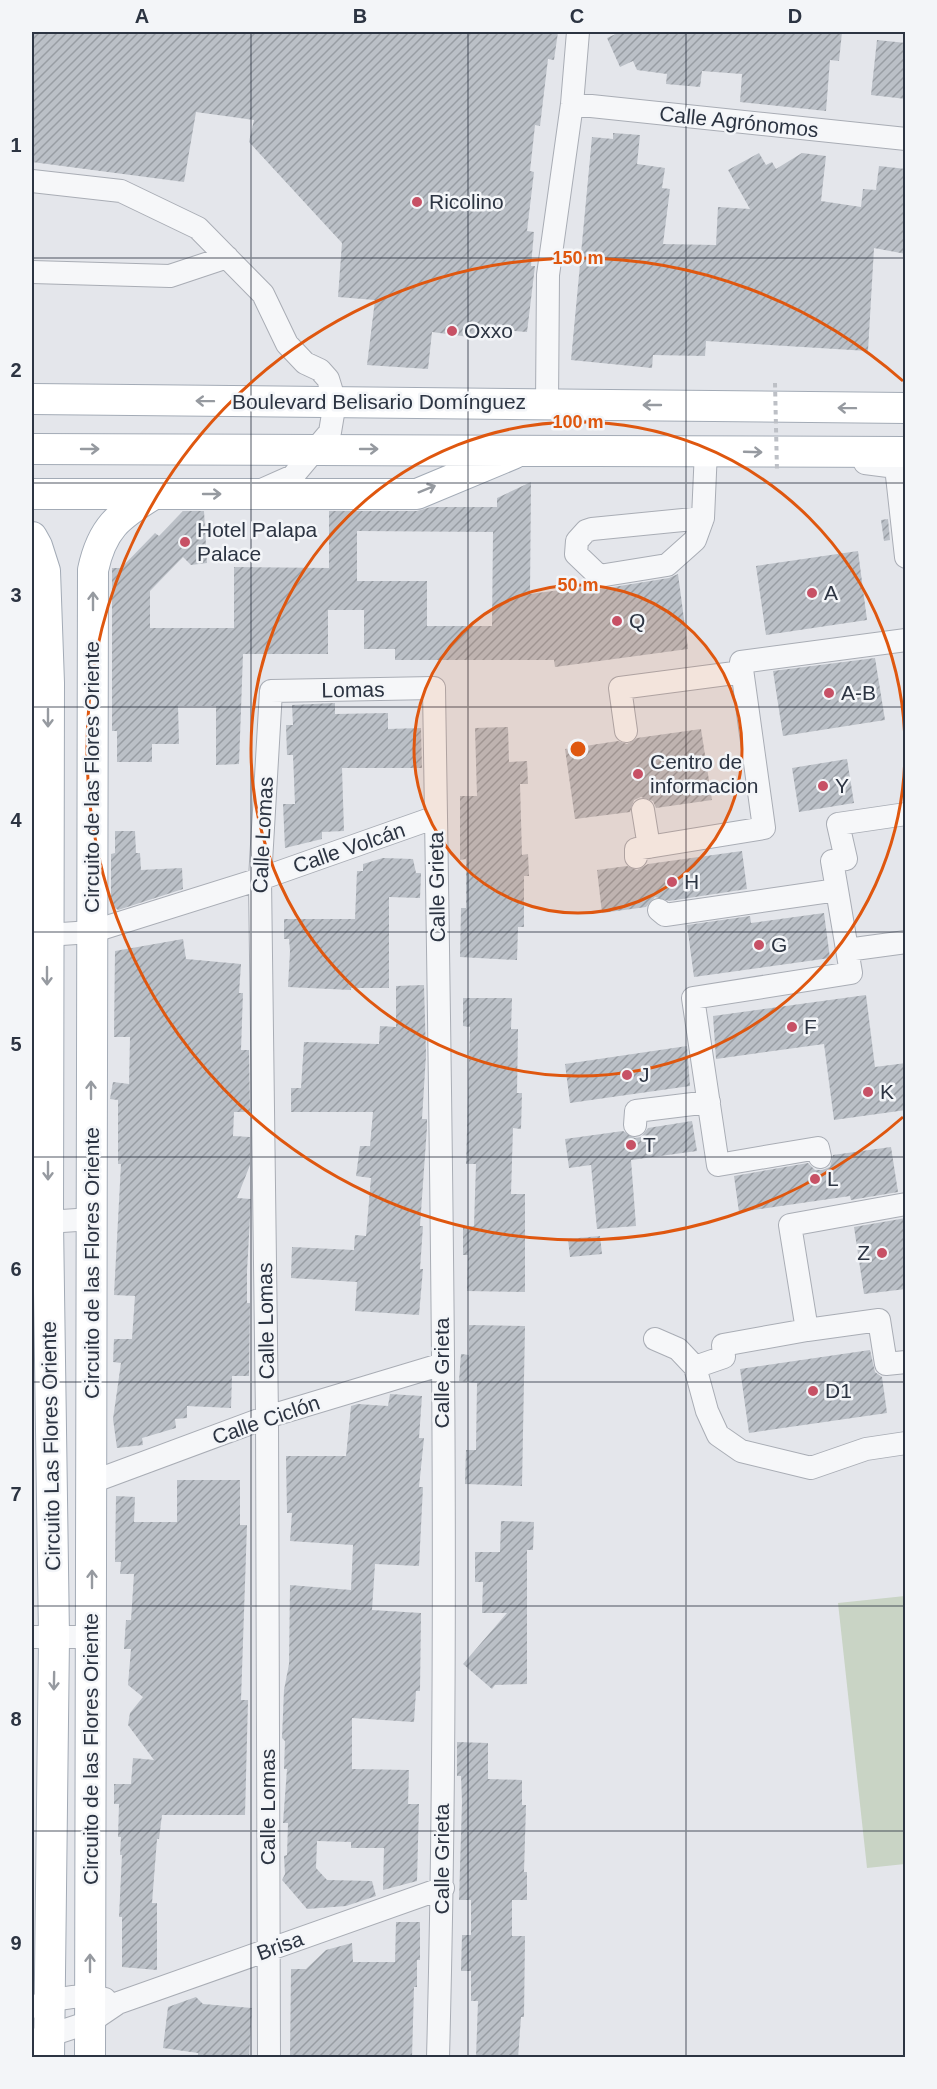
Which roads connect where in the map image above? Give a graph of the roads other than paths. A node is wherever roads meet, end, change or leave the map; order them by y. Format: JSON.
{"nodes":[{"id":1,"x":578,"y":32,"type":"edge"},
{"id":2,"x":572,"y":104,"type":"junction"},
{"id":3,"x":906,"y":139,"type":"edge"},
{"id":4,"x":32,"y":181,"type":"edge"},
{"id":5,"x":227,"y":257,"type":"junction"},
{"id":6,"x":32,"y":272,"type":"edge"},
{"id":7,"x":32,"y":399,"type":"edge"},
{"id":8,"x":334,"y":402,"type":"junction"},
{"id":9,"x":548,"y":404,"type":"junction"},
{"id":10,"x":580,"y":405,"type":"junction"},
{"id":11,"x":906,"y":408,"type":"edge"},
{"id":12,"x":32,"y":449,"type":"edge"},
{"id":13,"x":527,"y":449,"type":"junction"},
{"id":14,"x":579,"y":449,"type":"junction"},
{"id":15,"x":316,"y":450,"type":"junction"},
{"id":16,"x":706,"y":450,"type":"junction"},
{"id":17,"x":901,"y":460,"type":"edge"},
{"id":18,"x":32,"y":494,"type":"edge"},
{"id":19,"x":154,"y":494,"type":"junction"},
{"id":20,"x":252,"y":494,"type":"junction"},
{"id":21,"x":703,"y":518,"type":"junction"},
{"id":22,"x":32,"y":537,"type":"edge"},
{"id":23,"x":905,"y":546,"type":"edge"},
{"id":24,"x":906,"y":640,"type":"edge"},
{"id":25,"x":742,"y":672,"type":"junction"},
{"id":26,"x":40,"y":683,"type":"edge"},
{"id":27,"x":434,"y":688,"type":"joint"},
{"id":28,"x":271,"y":691,"type":"joint"},
{"id":29,"x":626,"y":731,"type":"dead end"},
{"id":30,"x":643,"y":810,"type":"dead end"},
{"id":31,"x":906,"y":814,"type":"edge"},
{"id":32,"x":436,"y":817,"type":"junction"},
{"id":33,"x":260,"y":879,"type":"junction"},
{"id":34,"x":837,"y":890,"type":"junction"},
{"id":35,"x":659,"y":910,"type":"dead end"},
{"id":36,"x":91,"y":932,"type":"junction"},
{"id":37,"x":39,"y":937,"type":"edge"},
{"id":38,"x":906,"y":942,"type":"edge"},
{"id":39,"x":847,"y":950,"type":"junction"},
{"id":40,"x":709,"y":1102,"type":"junction"},
{"id":41,"x":636,"y":1110,"type":"dead end"},
{"id":42,"x":820,"y":1157,"type":"dead end"},
{"id":43,"x":906,"y":1204,"type":"edge"},
{"id":44,"x":92,"y":1220,"type":"junction"},
{"id":45,"x":40,"y":1222,"type":"edge"},
{"id":46,"x":807,"y":1330,"type":"junction"},
{"id":47,"x":655,"y":1339,"type":"dead end"},
{"id":48,"x":906,"y":1362,"type":"edge"},
{"id":49,"x":443,"y":1364,"type":"junction"},
{"id":50,"x":695,"y":1367,"type":"junction"},
{"id":51,"x":267,"y":1418,"type":"junction"},
{"id":52,"x":906,"y":1443,"type":"edge"},
{"id":53,"x":92,"y":1482,"type":"junction"},
{"id":54,"x":43,"y":1637,"type":"edge"},
{"id":55,"x":92,"y":1637,"type":"junction"},
{"id":56,"x":443,"y":1888,"type":"junction"},
{"id":57,"x":268,"y":1950,"type":"junction"},
{"id":58,"x":40,"y":2004,"type":"edge"},
{"id":59,"x":99,"y":2007,"type":"junction"},
{"id":60,"x":43,"y":2044,"type":"edge"},
{"id":61,"x":90,"y":2058,"type":"edge"},
{"id":62,"x":269,"y":2058,"type":"edge"},
{"id":63,"x":438,"y":2058,"type":"edge"}],
"edges":[{"from":1,"to":2,"type":"street"},
{"from":2,"to":3,"type":"street","name":"Calle Agrónomos"},
{"from":2,"to":9,"type":"street"},
{"from":4,"to":5,"type":"street"},
{"from":5,"to":6,"type":"street"},
{"from":5,"to":8,"type":"street"},
{"from":8,"to":7,"type":"main road","name":"Boulevard Belisario Domínguez","one_way":true},
{"from":8,"to":9,"type":"main road","name":"Boulevard Belisario Domínguez"},
{"from":8,"to":15,"type":"street"},
{"from":9,"to":10,"type":"main road","name":"Boulevard Belisario Domínguez"},
{"from":11,"to":10,"type":"main road","name":"Boulevard Belisario Domínguez","one_way":true},
{"from":10,"to":14,"type":"main road"},
{"from":12,"to":15,"type":"main road","one_way":true},
{"from":13,"to":14,"type":"main road"},
{"from":15,"to":13,"type":"main road","one_way":true},
{"from":20,"to":13,"type":"main road","one_way":true},
{"from":14,"to":16,"type":"main road"},
{"from":15,"to":20,"type":"street"},
{"from":16,"to":17,"type":"main road","one_way":true},
{"from":16,"to":21,"type":"street"},
{"from":17,"to":23,"type":"street"},
{"from":18,"to":19,"type":"main road"},
{"from":19,"to":20,"type":"main road","one_way":true},
{"from":36,"to":19,"type":"main road","name":"Circuito de las Flores Oriente","one_way":true},
{"from":21,"to":21,"type":"street"},
{"from":22,"to":26,"type":"main road","name":"Circuito Las Flores Oriente"},
{"from":24,"to":25,"type":"street"},
{"from":25,"to":29,"type":"street"},
{"from":25,"to":30,"type":"street"},
{"from":26,"to":37,"type":"main road","name":"Circuito Las Flores Oriente","one_way":true},
{"from":27,"to":28,"type":"street","name":"Lomas"},
{"from":27,"to":32,"type":"street","name":"Calle Grieta"},
{"from":28,"to":33,"type":"street","name":"Calle Lomas"},
{"from":31,"to":34,"type":"street"},
{"from":32,"to":33,"type":"street","name":"Calle Volcán"},
{"from":32,"to":49,"type":"street","name":"Calle Grieta"},
{"from":33,"to":36,"type":"street","name":"Calle Volcán"},
{"from":33,"to":51,"type":"street","name":"Calle Lomas"},
{"from":34,"to":35,"type":"street"},
{"from":34,"to":39,"type":"street"},
{"from":36,"to":37,"type":"street","name":"Calle Volcán"},
{"from":44,"to":36,"type":"main road","name":"Circuito de las Flores Oriente","one_way":true},
{"from":37,"to":45,"type":"main road","name":"Circuito Las Flores Oriente","one_way":true},
{"from":38,"to":39,"type":"street"},
{"from":39,"to":40,"type":"street"},
{"from":40,"to":41,"type":"street"},
{"from":40,"to":42,"type":"street"},
{"from":43,"to":46,"type":"street"},
{"from":44,"to":45,"type":"street"},
{"from":44,"to":53,"type":"main road","name":"Circuito de las Flores Oriente"},
{"from":45,"to":54,"type":"main road","name":"Circuito Las Flores Oriente"},
{"from":46,"to":48,"type":"street"},
{"from":46,"to":50,"type":"street"},
{"from":47,"to":50,"type":"street"},
{"from":49,"to":51,"type":"street","name":"Calle Ciclón"},
{"from":49,"to":56,"type":"street","name":"Calle Grieta"},
{"from":50,"to":52,"type":"street"},
{"from":51,"to":53,"type":"street","name":"Calle Ciclón"},
{"from":51,"to":57,"type":"street","name":"Calle Lomas"},
{"from":55,"to":53,"type":"main road","name":"Circuito de las Flores Oriente","one_way":true},
{"from":54,"to":55,"type":"street"},
{"from":54,"to":58,"type":"main road","name":"Circuito Las Flores Oriente","one_way":true},
{"from":59,"to":55,"type":"main road","name":"Circuito de las Flores Oriente","one_way":true},
{"from":56,"to":57,"type":"street","name":"Brisa"},
{"from":56,"to":63,"type":"street","name":"Calle Grieta"},
{"from":57,"to":59,"type":"street","name":"Brisa"},
{"from":57,"to":62,"type":"street","name":"Calle Lomas"},
{"from":58,"to":59,"type":"street"},
{"from":58,"to":60,"type":"main road","name":"Circuito Las Flores Oriente"},
{"from":59,"to":60,"type":"street"},
{"from":59,"to":61,"type":"main road","name":"Circuito de las Flores Oriente"}]}
